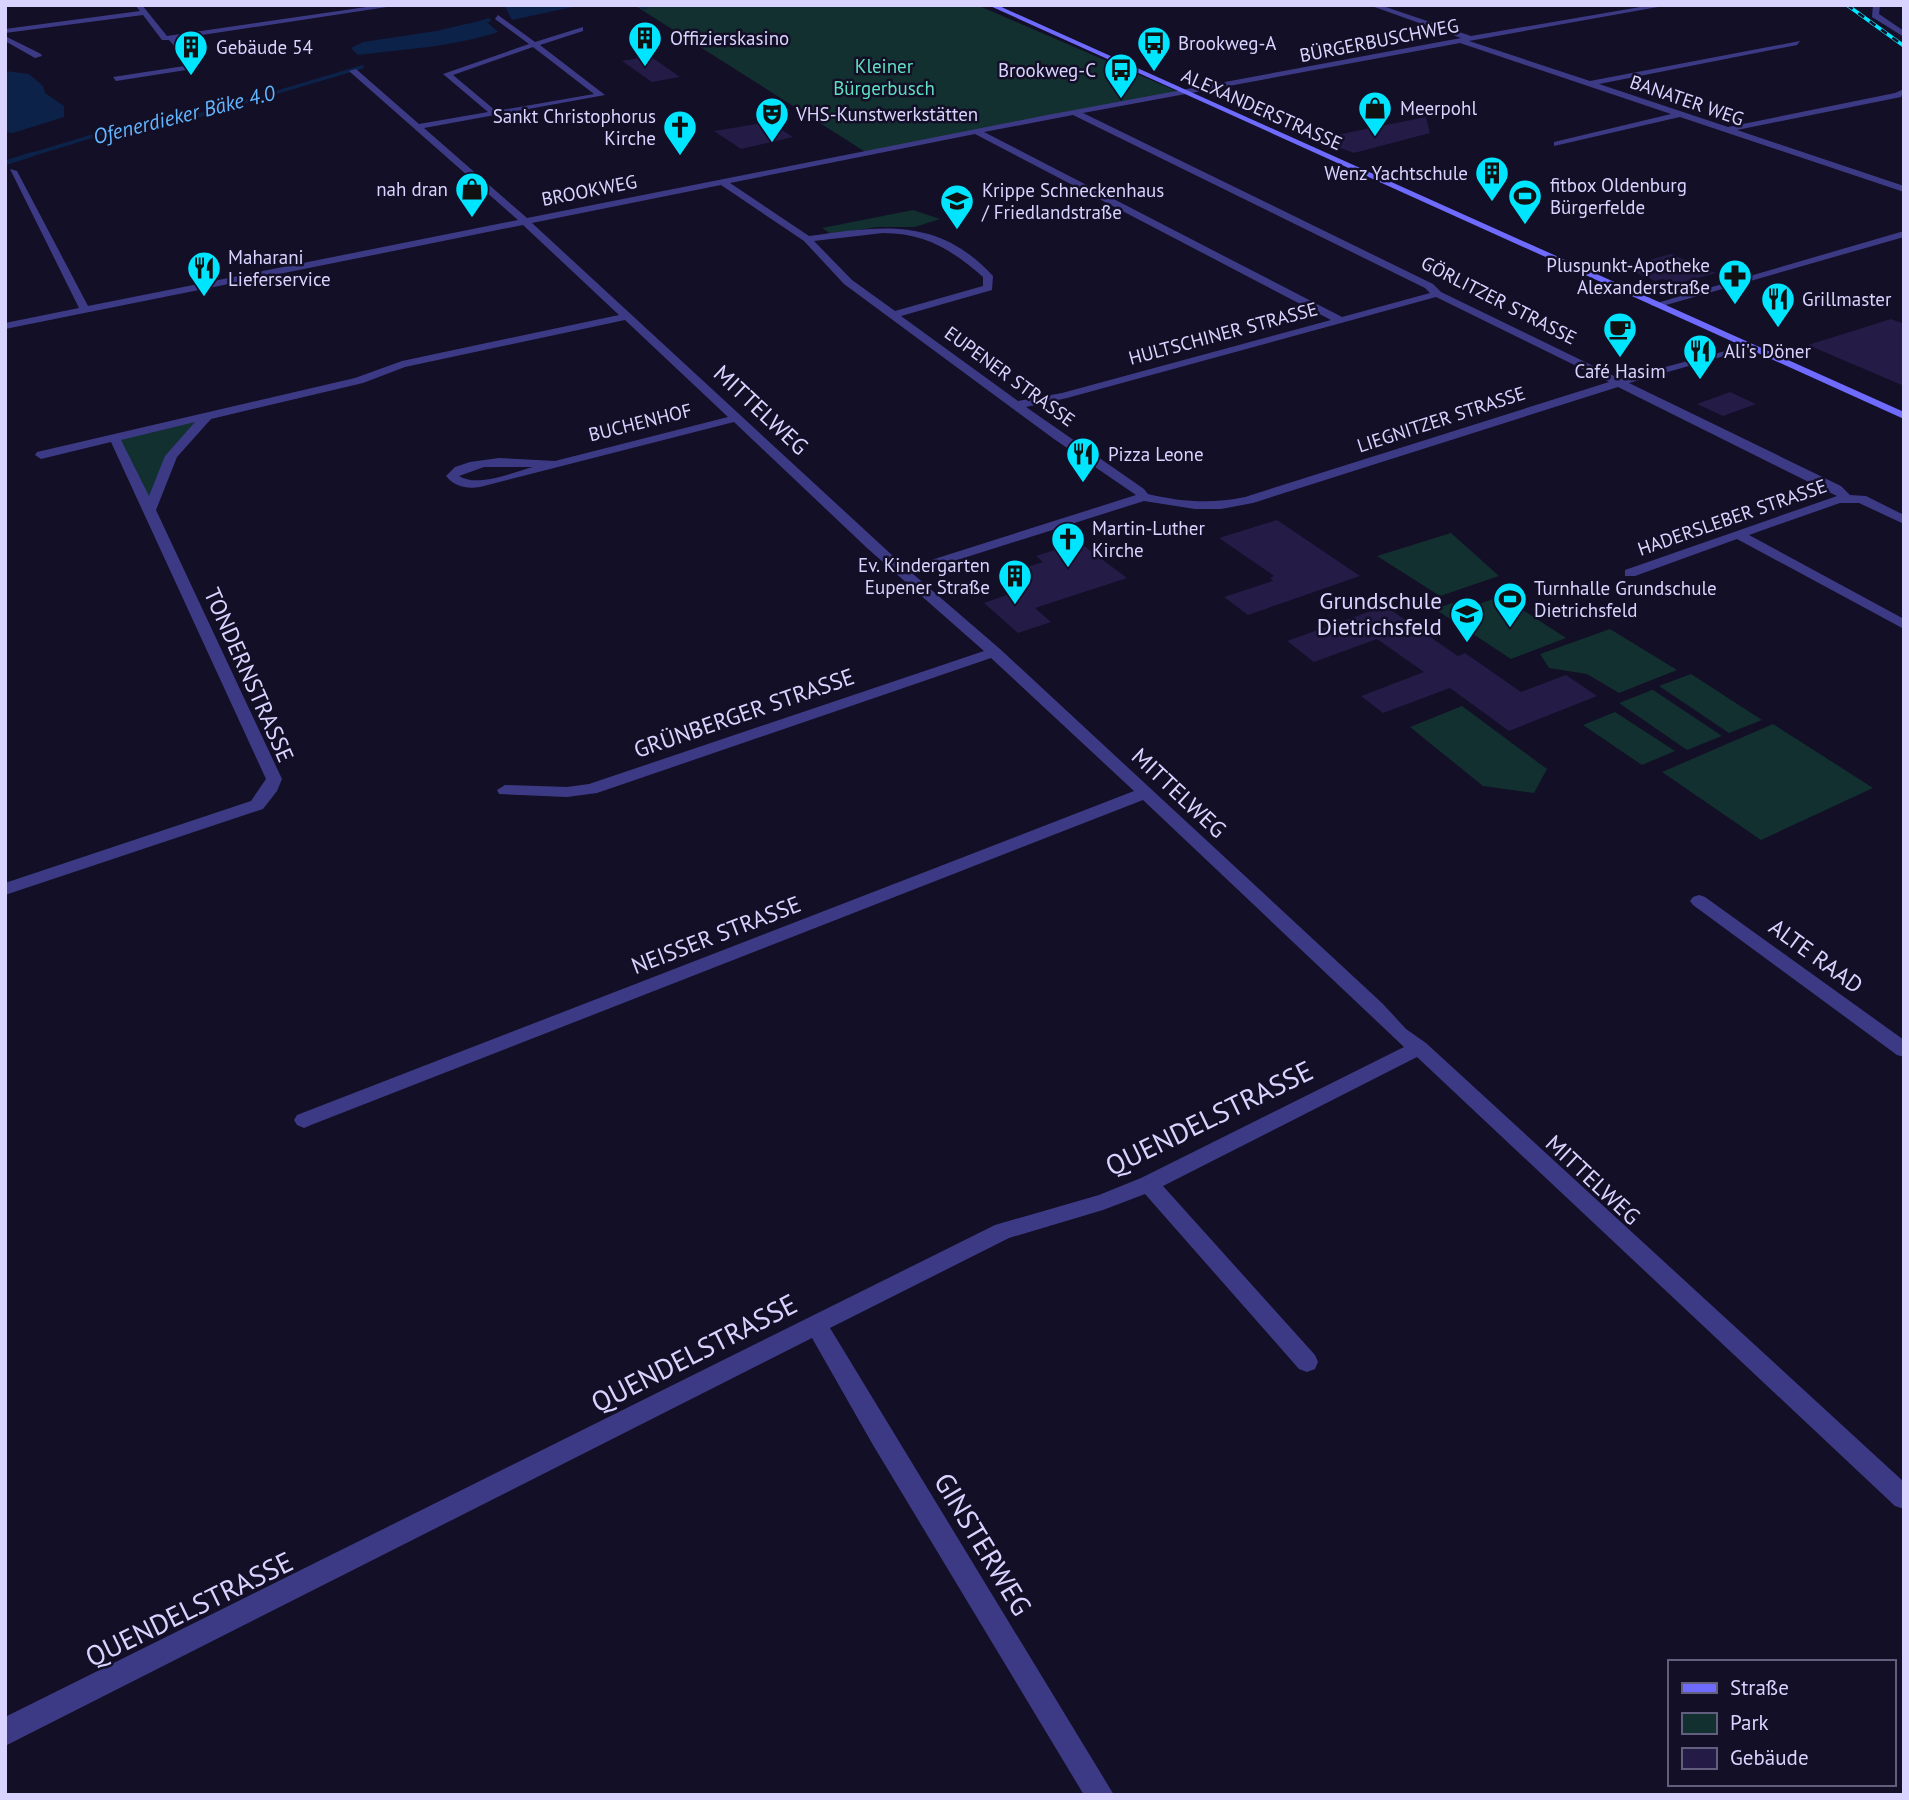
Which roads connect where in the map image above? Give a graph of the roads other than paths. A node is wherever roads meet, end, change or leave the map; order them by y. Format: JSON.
{"nodes":[{"id":1,"x":138,"y":5,"type":"edge"},
{"id":2,"x":397,"y":5,"type":"edge"},
{"id":3,"x":990,"y":5,"type":"edge"},
{"id":4,"x":1373,"y":5,"type":"edge"},
{"id":5,"x":1666,"y":5,"type":"edge"},
{"id":6,"x":1877,"y":5,"type":"edge"},
{"id":7,"x":144,"y":12,"type":"junction"},
{"id":8,"x":498,"y":17,"type":"dead end"},
{"id":9,"x":580,"y":29,"type":"dead end"},
{"id":10,"x":5,"y":31,"type":"edge"},
{"id":11,"x":1904,"y":35,"type":"edge"},
{"id":12,"x":168,"y":37,"type":"junction"},
{"id":13,"x":5,"y":38,"type":"edge"},
{"id":14,"x":1471,"y":39,"type":"junction"},
{"id":15,"x":1461,"y":41,"type":"junction"},
{"id":16,"x":1797,"y":43,"type":"dead end"},
{"id":17,"x":535,"y":44,"type":"junction"},
{"id":18,"x":38,"y":56,"type":"dead end"},
{"id":19,"x":353,"y":71,"type":"dead end"},
{"id":20,"x":116,"y":79,"type":"dead end"},
{"id":21,"x":1589,"y":84,"type":"junction"},
{"id":22,"x":1904,"y":91,"type":"edge"},
{"id":23,"x":1181,"y":93,"type":"junction"},
{"id":24,"x":494,"y":113,"type":"junction"},
{"id":25,"x":1076,"y":113,"type":"junction"},
{"id":26,"x":1680,"y":114,"type":"junction"},
{"id":27,"x":418,"y":127,"type":"junction"},
{"id":28,"x":1727,"y":130,"type":"junction"},
{"id":29,"x":977,"y":132,"type":"junction"},
{"id":30,"x":1557,"y":144,"type":"dead end"},
{"id":31,"x":13,"y":171,"type":"dead end"},
{"id":32,"x":723,"y":182,"type":"junction"},
{"id":33,"x":1904,"y":189,"type":"edge"},
{"id":34,"x":525,"y":221,"type":"junction"},
{"id":35,"x":1904,"y":234,"type":"edge"},
{"id":36,"x":807,"y":239,"type":"junction"},
{"id":37,"x":1437,"y":294,"type":"junction"},
{"id":38,"x":1655,"y":305,"type":"junction"},
{"id":39,"x":85,"y":310,"type":"junction"},
{"id":40,"x":894,"y":315,"type":"junction"},
{"id":41,"x":627,"y":316,"type":"junction"},
{"id":42,"x":1340,"y":320,"type":"junction"},
{"id":43,"x":5,"y":326,"type":"edge"},
{"id":44,"x":1748,"y":346,"type":"junction"},
{"id":45,"x":1621,"y":382,"type":"junction"},
{"id":46,"x":1018,"y":405,"type":"junction"},
{"id":47,"x":208,"y":416,"type":"junction"},
{"id":48,"x":1904,"y":416,"type":"edge"},
{"id":49,"x":736,"y":418,"type":"junction"},
{"id":50,"x":114,"y":437,"type":"junction"},
{"id":51,"x":41,"y":455,"type":"dead end"},
{"id":52,"x":553,"y":464,"type":"junction"},
{"id":53,"x":1143,"y":497,"type":"junction"},
{"id":54,"x":1846,"y":498,"type":"junction"},
{"id":55,"x":150,"y":510,"type":"junction"},
{"id":56,"x":1904,"y":520,"type":"edge"},
{"id":57,"x":1739,"y":535,"type":"junction"},
{"id":58,"x":904,"y":573,"type":"junction"},
{"id":59,"x":1630,"y":573,"type":"dead end"},
{"id":60,"x":1904,"y":625,"type":"edge"},
{"id":61,"x":995,"y":652,"type":"junction"},
{"id":62,"x":505,"y":790,"type":"dead end"},
{"id":63,"x":1144,"y":793,"type":"junction"},
{"id":64,"x":5,"y":889,"type":"edge"},
{"id":65,"x":1699,"y":901,"type":"dead end"},
{"id":66,"x":1419,"y":1048,"type":"junction"},
{"id":67,"x":1904,"y":1050,"type":"edge"},
{"id":68,"x":304,"y":1120,"type":"dead end"},
{"id":69,"x":1148,"y":1184,"type":"junction"},
{"id":70,"x":816,"y":1324,"type":"junction"},
{"id":71,"x":1307,"y":1362,"type":"dead end"},
{"id":72,"x":1904,"y":1498,"type":"edge"},
{"id":73,"x":5,"y":1732,"type":"edge"},
{"id":74,"x":1100,"y":1795,"type":"edge"}],
"edges":[{"from":1,"to":7,"type":"street"},
{"from":2,"to":12,"type":"street"},
{"from":3,"to":23,"type":"main road","name":"ALEXANDERSTRASSE"},
{"from":4,"to":14,"type":"street"},
{"from":5,"to":14,"type":"street","name":"BÜRGERBUSCHWEG"},
{"from":6,"to":11,"type":"street"},
{"from":7,"to":10,"type":"street"},
{"from":7,"to":12,"type":"street"},
{"from":8,"to":17,"type":"street"},
{"from":9,"to":17,"type":"street"},
{"from":12,"to":20,"type":"street"},
{"from":13,"to":18,"type":"street"},
{"from":14,"to":15,"type":"street","name":"BÜRGERBUSCHWEG"},
{"from":15,"to":21,"type":"street","name":"BANATER WEG"},
{"from":15,"to":23,"type":"street","name":"BÜRGERBUSCHWEG"},
{"from":16,"to":21,"type":"street"},
{"from":17,"to":24,"type":"street"},
{"from":17,"to":24,"type":"street"},
{"from":19,"to":27,"type":"street","name":"MITTELWEG"},
{"from":21,"to":26,"type":"street","name":"BANATER WEG"},
{"from":22,"to":28,"type":"street"},
{"from":23,"to":25,"type":"street","name":"BROOKWEG"},
{"from":23,"to":38,"type":"main road","name":"ALEXANDERSTRASSE"},
{"from":24,"to":27,"type":"street"},
{"from":25,"to":29,"type":"street","name":"BROOKWEG"},
{"from":25,"to":37,"type":"street","name":"GÖRLITZER STRASSE"},
{"from":26,"to":28,"type":"street","name":"BANATER WEG"},
{"from":26,"to":30,"type":"street"},
{"from":27,"to":34,"type":"street","name":"MITTELWEG"},
{"from":28,"to":33,"type":"street","name":"BANATER WEG"},
{"from":29,"to":32,"type":"street","name":"BROOKWEG"},
{"from":29,"to":42,"type":"street"},
{"from":31,"to":39,"type":"street"},
{"from":32,"to":34,"type":"street","name":"BROOKWEG"},
{"from":32,"to":36,"type":"street","name":"EUPENER STRASSE"},
{"from":34,"to":39,"type":"street","name":"BROOKWEG"},
{"from":34,"to":41,"type":"street","name":"MITTELWEG"},
{"from":35,"to":38,"type":"street"},
{"from":36,"to":40,"type":"street","name":"EUPENER STRASSE"},
{"from":36,"to":40,"type":"street"},
{"from":37,"to":42,"type":"street","name":"HULTSCHINER STRASSE"},
{"from":37,"to":45,"type":"street","name":"GÖRLITZER STRASSE"},
{"from":38,"to":44,"type":"main road","name":"ALEXANDERSTRASSE"},
{"from":39,"to":43,"type":"street","name":"BROOKWEG"},
{"from":40,"to":46,"type":"street","name":"EUPENER STRASSE"},
{"from":41,"to":47,"type":"street"},
{"from":41,"to":49,"type":"street","name":"MITTELWEG"},
{"from":42,"to":46,"type":"street","name":"HULTSCHINER STRASSE"},
{"from":44,"to":45,"type":"street","name":"LIEGNITZER STRASSE"},
{"from":44,"to":48,"type":"main road","name":"ALEXANDERSTRASSE"},
{"from":45,"to":53,"type":"street","name":"LIEGNITZER STRASSE"},
{"from":45,"to":54,"type":"street","name":"GÖRLITZER STRASSE"},
{"from":46,"to":53,"type":"street","name":"EUPENER STRASSE"},
{"from":47,"to":50,"type":"street"},
{"from":47,"to":55,"type":"street"},
{"from":49,"to":52,"type":"street","name":"BUCHENHOF"},
{"from":49,"to":58,"type":"street","name":"MITTELWEG"},
{"from":50,"to":51,"type":"street"},
{"from":50,"to":55,"type":"street","name":"TONDERNSTRASSE"},
{"from":52,"to":52,"type":"street","name":"BUCHENHOF"},
{"from":53,"to":58,"type":"street"},
{"from":54,"to":56,"type":"street","name":"GÖRLITZER STRASSE"},
{"from":54,"to":57,"type":"street","name":"HADERSLEBER STRASSE"},
{"from":55,"to":64,"type":"street","name":"TONDERNSTRASSE"},
{"from":57,"to":59,"type":"street","name":"HADERSLEBER STRASSE"},
{"from":57,"to":60,"type":"street"},
{"from":58,"to":61,"type":"street","name":"MITTELWEG"},
{"from":61,"to":62,"type":"street","name":"GRÜNBERGER STRASSE"},
{"from":61,"to":63,"type":"street","name":"MITTELWEG"},
{"from":63,"to":66,"type":"street","name":"MITTELWEG"},
{"from":63,"to":68,"type":"street","name":"NEISSER STRASSE"},
{"from":65,"to":67,"type":"street","name":"ALTE RAAD"},
{"from":66,"to":69,"type":"street","name":"QUENDELSTRASSE"},
{"from":66,"to":72,"type":"street","name":"MITTELWEG"},
{"from":69,"to":70,"type":"street","name":"QUENDELSTRASSE"},
{"from":69,"to":71,"type":"street"},
{"from":70,"to":73,"type":"street","name":"QUENDELSTRASSE"},
{"from":70,"to":74,"type":"street","name":"GINSTERWEG"}]}
